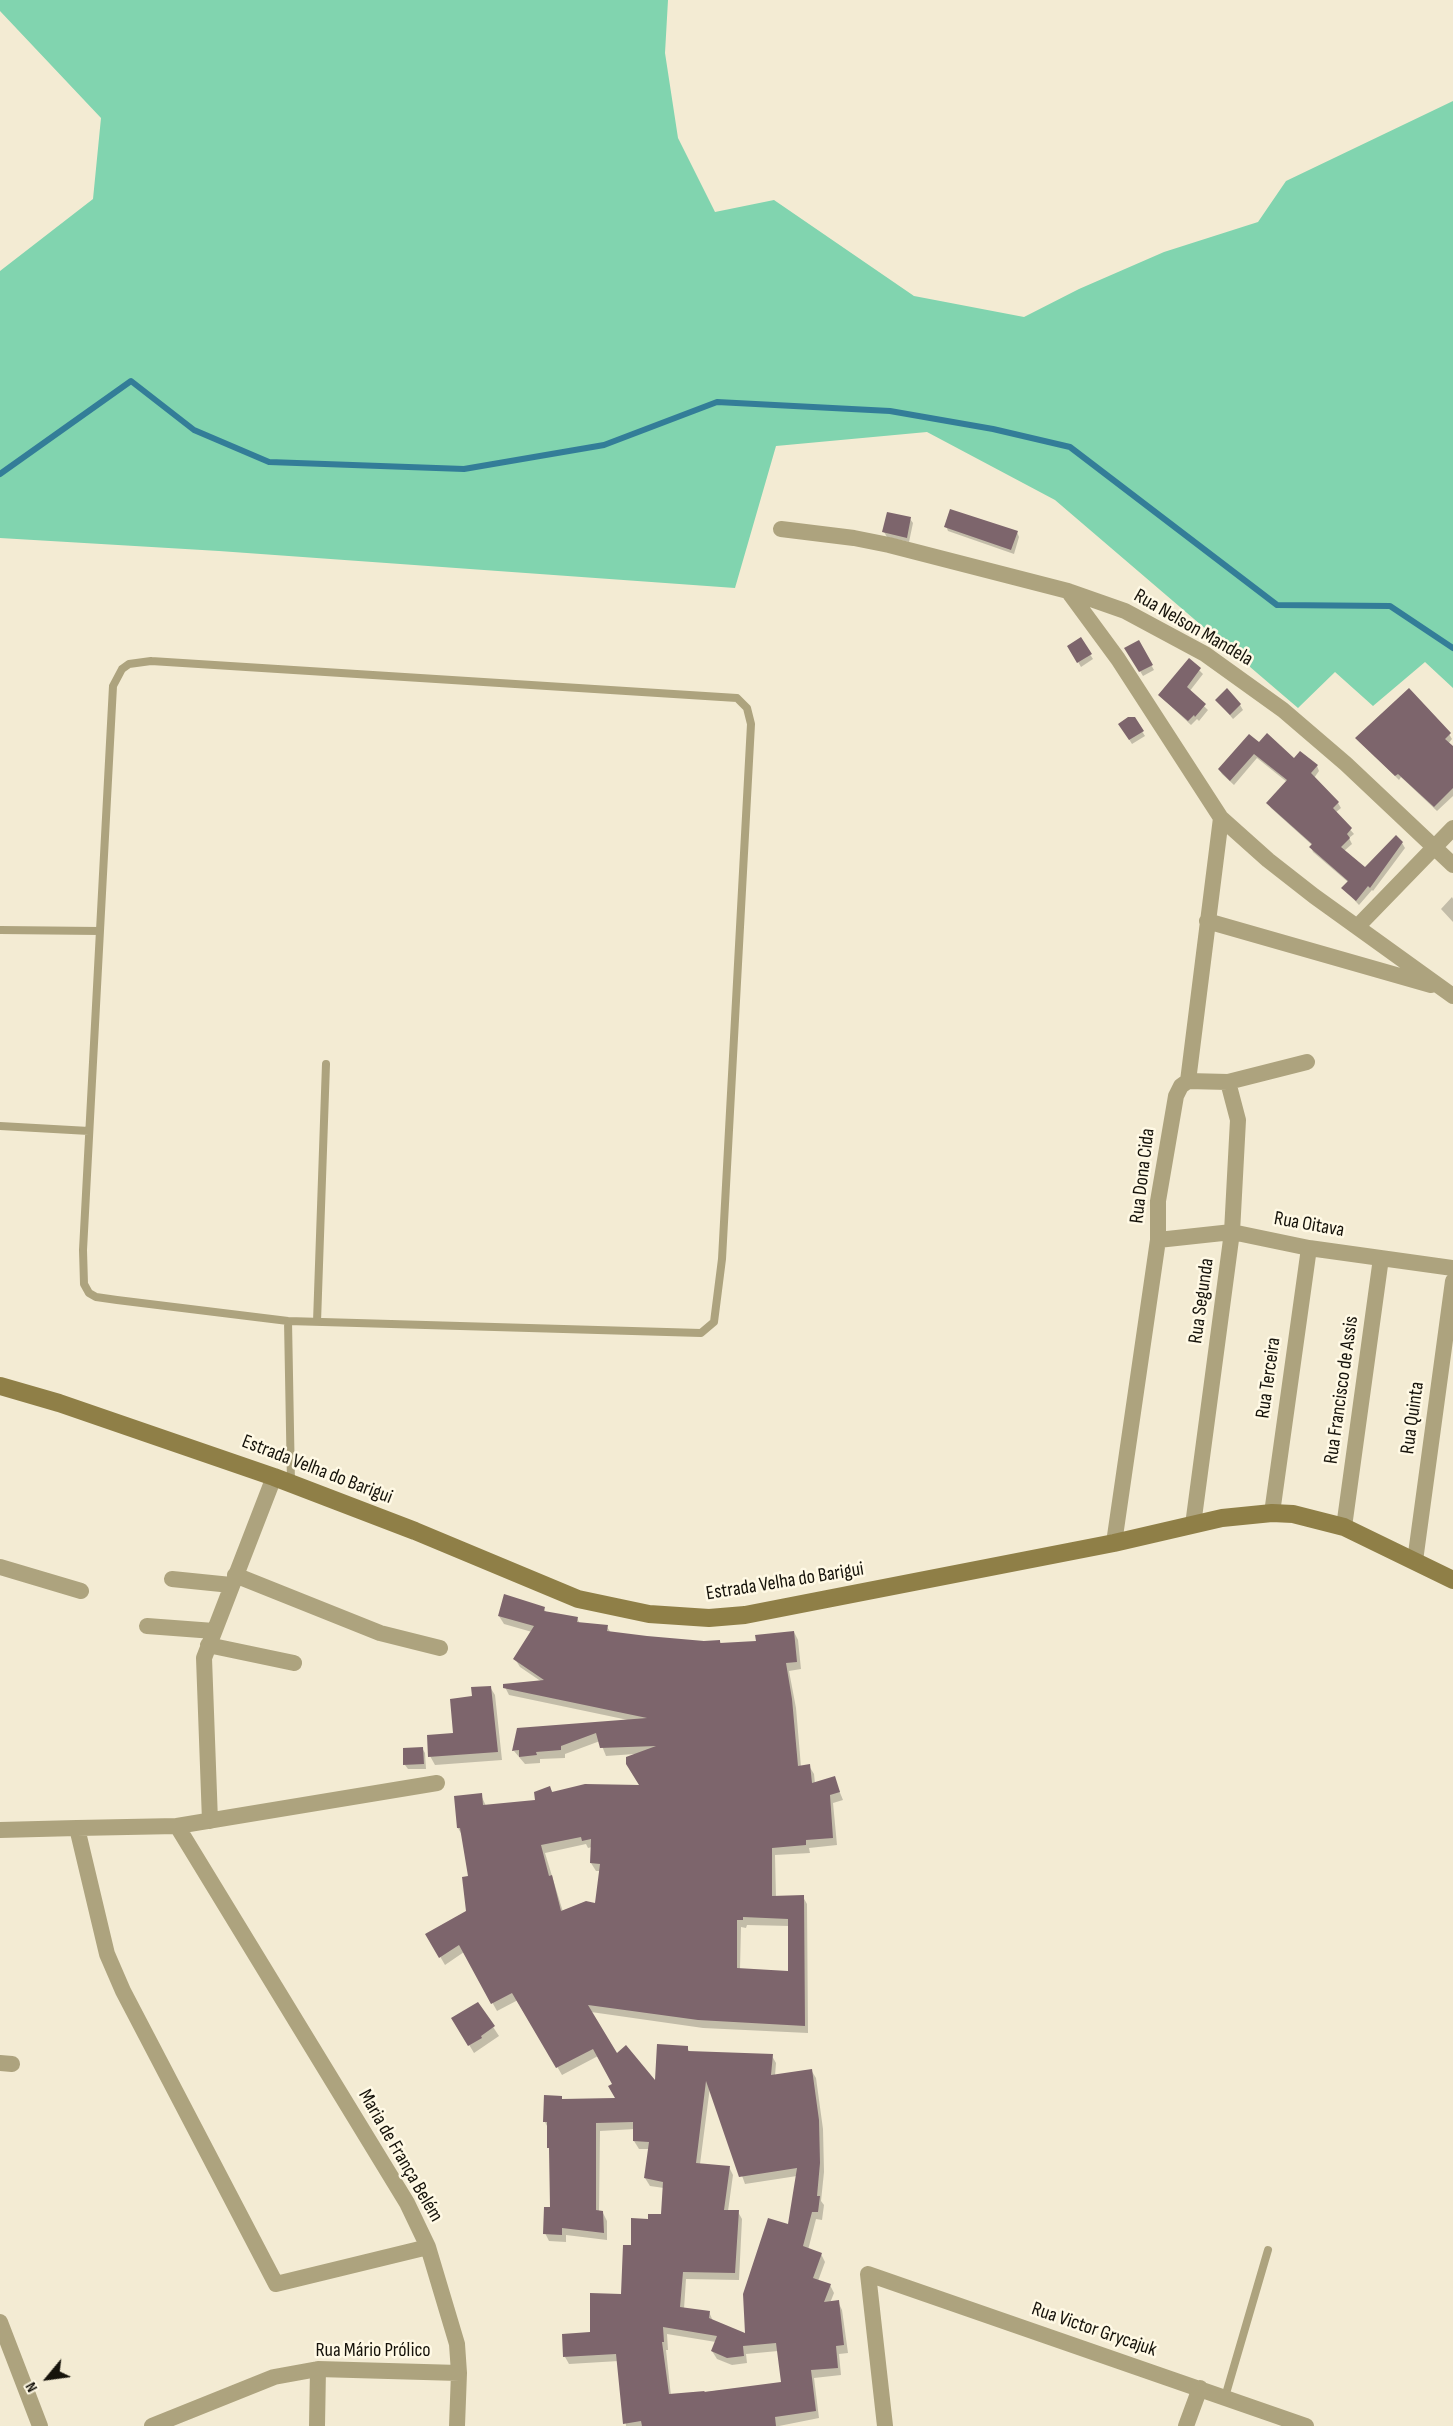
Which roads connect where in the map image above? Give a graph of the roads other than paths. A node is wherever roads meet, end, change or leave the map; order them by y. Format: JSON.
{"nodes":[{"id":1,"x":781,"y":529,"type":"dead end"},
{"id":2,"x":1068,"y":591,"type":"junction"},
{"id":3,"x":1221,"y":818,"type":"junction"},
{"id":4,"x":1453,"y":828,"type":"edge"},
{"id":5,"x":1434,"y":847,"type":"junction"},
{"id":6,"x":1453,"y":865,"type":"edge"},
{"id":7,"x":1207,"y":921,"type":"junction"},
{"id":8,"x":1357,"y":927,"type":"junction"},
{"id":9,"x":0,"y":930,"type":"edge"},
{"id":10,"x":100,"y":930,"type":"junction"},
{"id":11,"x":1448,"y":992,"type":"edge"},
{"id":12,"x":1307,"y":1062,"type":"dead end"},
{"id":13,"x":326,"y":1064,"type":"dead end"},
{"id":14,"x":1188,"y":1081,"type":"junction"},
{"id":15,"x":1228,"y":1082,"type":"junction"},
{"id":16,"x":0,"y":1126,"type":"edge"},
{"id":17,"x":89,"y":1131,"type":"junction"},
{"id":18,"x":1232,"y":1232,"type":"junction"},
{"id":19,"x":1158,"y":1240,"type":"junction"},
{"id":20,"x":1308,"y":1248,"type":"junction"},
{"id":21,"x":1381,"y":1258,"type":"junction"},
{"id":22,"x":1453,"y":1268,"type":"edge"},
{"id":23,"x":1453,"y":1281,"type":"edge"},
{"id":24,"x":288,"y":1321,"type":"junction"},
{"id":25,"x":317,"y":1322,"type":"junction"},
{"id":26,"x":0,"y":1386,"type":"edge"},
{"id":27,"x":283,"y":1480,"type":"junction"},
{"id":28,"x":1272,"y":1513,"type":"junction"},
{"id":29,"x":1193,"y":1525,"type":"junction"},
{"id":30,"x":1344,"y":1527,"type":"junction"},
{"id":31,"x":1114,"y":1543,"type":"junction"},
{"id":32,"x":1415,"y":1561,"type":"junction"},
{"id":33,"x":0,"y":1568,"type":"edge"},
{"id":34,"x":172,"y":1579,"type":"dead end"},
{"id":35,"x":233,"y":1580,"type":"junction"},
{"id":36,"x":1453,"y":1580,"type":"edge"},
{"id":37,"x":81,"y":1591,"type":"dead end"},
{"id":38,"x":147,"y":1626,"type":"dead end"},
{"id":39,"x":211,"y":1638,"type":"junction"},
{"id":40,"x":440,"y":1648,"type":"dead end"},
{"id":41,"x":294,"y":1663,"type":"dead end"},
{"id":42,"x":436,"y":1783,"type":"dead end"},
{"id":43,"x":210,"y":1821,"type":"junction"},
{"id":44,"x":177,"y":1826,"type":"junction"},
{"id":45,"x":77,"y":1828,"type":"junction"},
{"id":46,"x":0,"y":1830,"type":"edge"},
{"id":47,"x":428,"y":2247,"type":"junction"},
{"id":48,"x":1268,"y":2250,"type":"dead end"},
{"id":49,"x":0,"y":2322,"type":"edge"},
{"id":50,"x":318,"y":2369,"type":"junction"},
{"id":51,"x":459,"y":2373,"type":"junction"},
{"id":52,"x":1200,"y":2388,"type":"junction"},
{"id":53,"x":1225,"y":2397,"type":"junction"},
{"id":54,"x":187,"y":2419,"type":"edge"},
{"id":55,"x":40,"y":2426,"type":"edge"},
{"id":56,"x":152,"y":2426,"type":"edge"},
{"id":57,"x":317,"y":2426,"type":"edge"},
{"id":58,"x":457,"y":2426,"type":"edge"},
{"id":59,"x":885,"y":2426,"type":"edge"},
{"id":60,"x":1186,"y":2426,"type":"edge"},
{"id":61,"x":1306,"y":2426,"type":"edge"}],
"edges":[{"from":1,"to":2,"type":"street","name":"Rua Nelson Mandela"},
{"from":2,"to":3,"type":"street"},
{"from":2,"to":5,"type":"street","name":"Rua Nelson Mandela"},
{"from":3,"to":7,"type":"street","name":"Rua Dona Cida"},
{"from":3,"to":8,"type":"street"},
{"from":4,"to":5,"type":"street"},
{"from":5,"to":6,"type":"street","name":"Rua Nelson Mandela"},
{"from":5,"to":8,"type":"street"},
{"from":7,"to":11,"type":"street"},
{"from":7,"to":14,"type":"street","name":"Rua Dona Cida"},
{"from":8,"to":11,"type":"street"},
{"from":9,"to":10,"type":"lane"},
{"from":10,"to":17,"type":"lane"},
{"from":10,"to":25,"type":"lane"},
{"from":12,"to":15,"type":"street"},
{"from":13,"to":25,"type":"lane"},
{"from":14,"to":15,"type":"street"},
{"from":14,"to":19,"type":"street","name":"Rua Dona Cida"},
{"from":15,"to":18,"type":"street","name":"Rua Segunda"},
{"from":16,"to":17,"type":"lane"},
{"from":17,"to":24,"type":"lane"},
{"from":18,"to":19,"type":"street","name":"Rua Oitava"},
{"from":18,"to":20,"type":"street","name":"Rua Oitava"},
{"from":18,"to":29,"type":"street","name":"Rua Segunda"},
{"from":19,"to":31,"type":"street","name":"Rua Dona Cida"},
{"from":20,"to":21,"type":"street","name":"Rua Oitava"},
{"from":20,"to":28,"type":"street","name":"Rua Terceira"},
{"from":21,"to":22,"type":"street","name":"Rua Oitava"},
{"from":21,"to":30,"type":"street","name":"Rua Francisco de Assis"},
{"from":23,"to":32,"type":"street","name":"Rua Quinta"},
{"from":24,"to":25,"type":"lane"},
{"from":24,"to":27,"type":"lane"},
{"from":26,"to":27,"type":"street","name":"Estrada Velha do Barigui"},
{"from":27,"to":31,"type":"street","name":"Estrada Velha do Barigui"},
{"from":27,"to":35,"type":"street"},
{"from":28,"to":29,"type":"street","name":"Estrada Velha do Barigui"},
{"from":28,"to":30,"type":"street","name":"Estrada Velha do Barigui"},
{"from":29,"to":31,"type":"street","name":"Estrada Velha do Barigui"},
{"from":30,"to":32,"type":"street","name":"Estrada Velha do Barigui"},
{"from":32,"to":36,"type":"street","name":"Estrada Velha do Barigui"},
{"from":33,"to":37,"type":"street"},
{"from":34,"to":35,"type":"street"},
{"from":35,"to":39,"type":"street"},
{"from":35,"to":40,"type":"street"},
{"from":38,"to":39,"type":"street"},
{"from":39,"to":41,"type":"street"},
{"from":39,"to":43,"type":"street"},
{"from":42,"to":43,"type":"street"},
{"from":43,"to":44,"type":"street"},
{"from":44,"to":45,"type":"street"},
{"from":44,"to":47,"type":"street","name":"Maria de França Belém"},
{"from":45,"to":46,"type":"street"},
{"from":45,"to":47,"type":"street","name":"Maria de França Belém"},
{"from":47,"to":51,"type":"street"},
{"from":48,"to":53,"type":"lane"},
{"from":49,"to":55,"type":"street"},
{"from":50,"to":51,"type":"street","name":"Rua Mário Prólico"},
{"from":50,"to":54,"type":"street","name":"Rua Mário Prólico"},
{"from":50,"to":57,"type":"street"},
{"from":51,"to":58,"type":"street"},
{"from":52,"to":53,"type":"street","name":"Rua Victor Grycajuk"},
{"from":52,"to":59,"type":"street","name":"Rua Victor Grycajuk"},
{"from":52,"to":60,"type":"street"},
{"from":53,"to":61,"type":"street","name":"Rua Victor Grycajuk"},
{"from":54,"to":56,"type":"street","name":"Rua Mário Prólico"}]}
